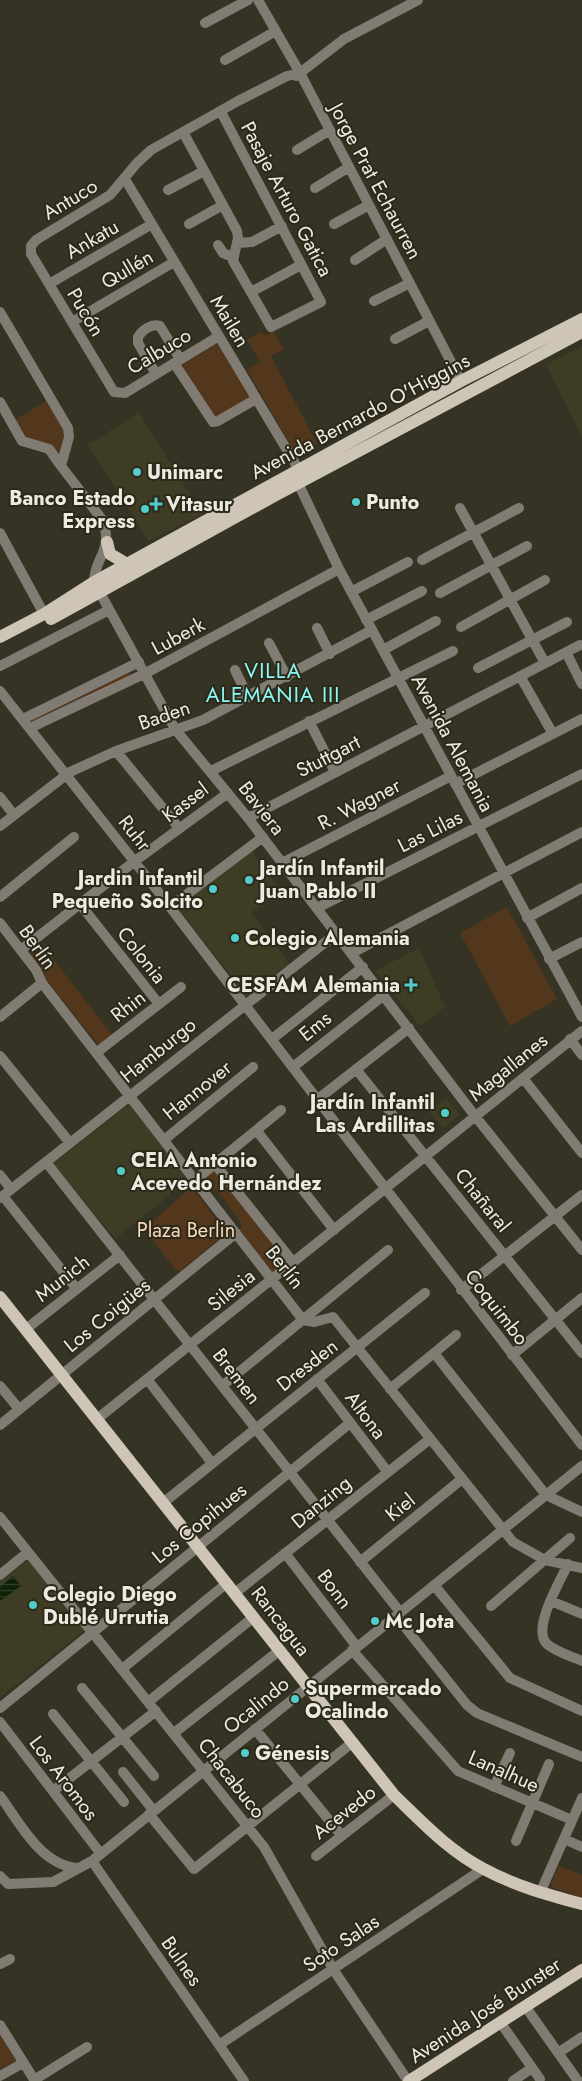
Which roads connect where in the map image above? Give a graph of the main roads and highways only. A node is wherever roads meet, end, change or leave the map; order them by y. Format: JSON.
{"nodes":[{"id":1,"x":582,"y":319,"type":"edge"},
{"id":2,"x":582,"y":332,"type":"edge"},
{"id":3,"x":496,"y":377,"type":"junction"},
{"id":4,"x":461,"y":381,"type":"junction"},
{"id":5,"x":421,"y":417,"type":"junction"},
{"id":6,"x":197,"y":533,"type":"junction"},
{"id":7,"x":107,"y":542,"type":"road end"},
{"id":8,"x":127,"y":564,"type":"junction"},
{"id":9,"x":97,"y":587,"type":"junction"},
{"id":10,"x":0,"y":637,"type":"edge"},
{"id":11,"x":0,"y":646,"type":"edge"},
{"id":12,"x":0,"y":1297,"type":"edge"},
{"id":13,"x":582,"y":1904,"type":"edge"},
{"id":14,"x":582,"y":1970,"type":"edge"},
{"id":15,"x":408,"y":2081,"type":"edge"}],
"edges":[{"from":1,"to":4,"type":"main road","name":"Avenida Bernardo O'Higgins"},
{"from":2,"to":3,"type":"main road","name":"Avenida Bernardo O'Higgins"},
{"from":3,"to":4,"type":"main road"},
{"from":3,"to":5,"type":"main road","name":"Avenida Bernardo O'Higgins"},
{"from":4,"to":5,"type":"main road"},
{"from":4,"to":6,"type":"main road","name":"Avenida Bernardo O'Higgins"},
{"from":5,"to":6,"type":"main road","name":"Avenida Bernardo O'Higgins"},
{"from":6,"to":8,"type":"main road","name":"Avenida Bernardo O'Higgins"},
{"from":6,"to":9,"type":"main road","name":"Avenida Bernardo O'Higgins"},
{"from":7,"to":8,"type":"main road"},
{"from":8,"to":9,"type":"main road","name":"Avenida Bernardo O'Higgins"},
{"from":9,"to":10,"type":"main road","name":"Avenida Bernardo O'Higgins"},
{"from":9,"to":11,"type":"main road","name":"Avenida Bernardo O'Higgins"},
{"from":12,"to":13,"type":"main road","name":"Rancagua"},
{"from":14,"to":15,"type":"main road","name":"Avenida José Bunster"}]}
